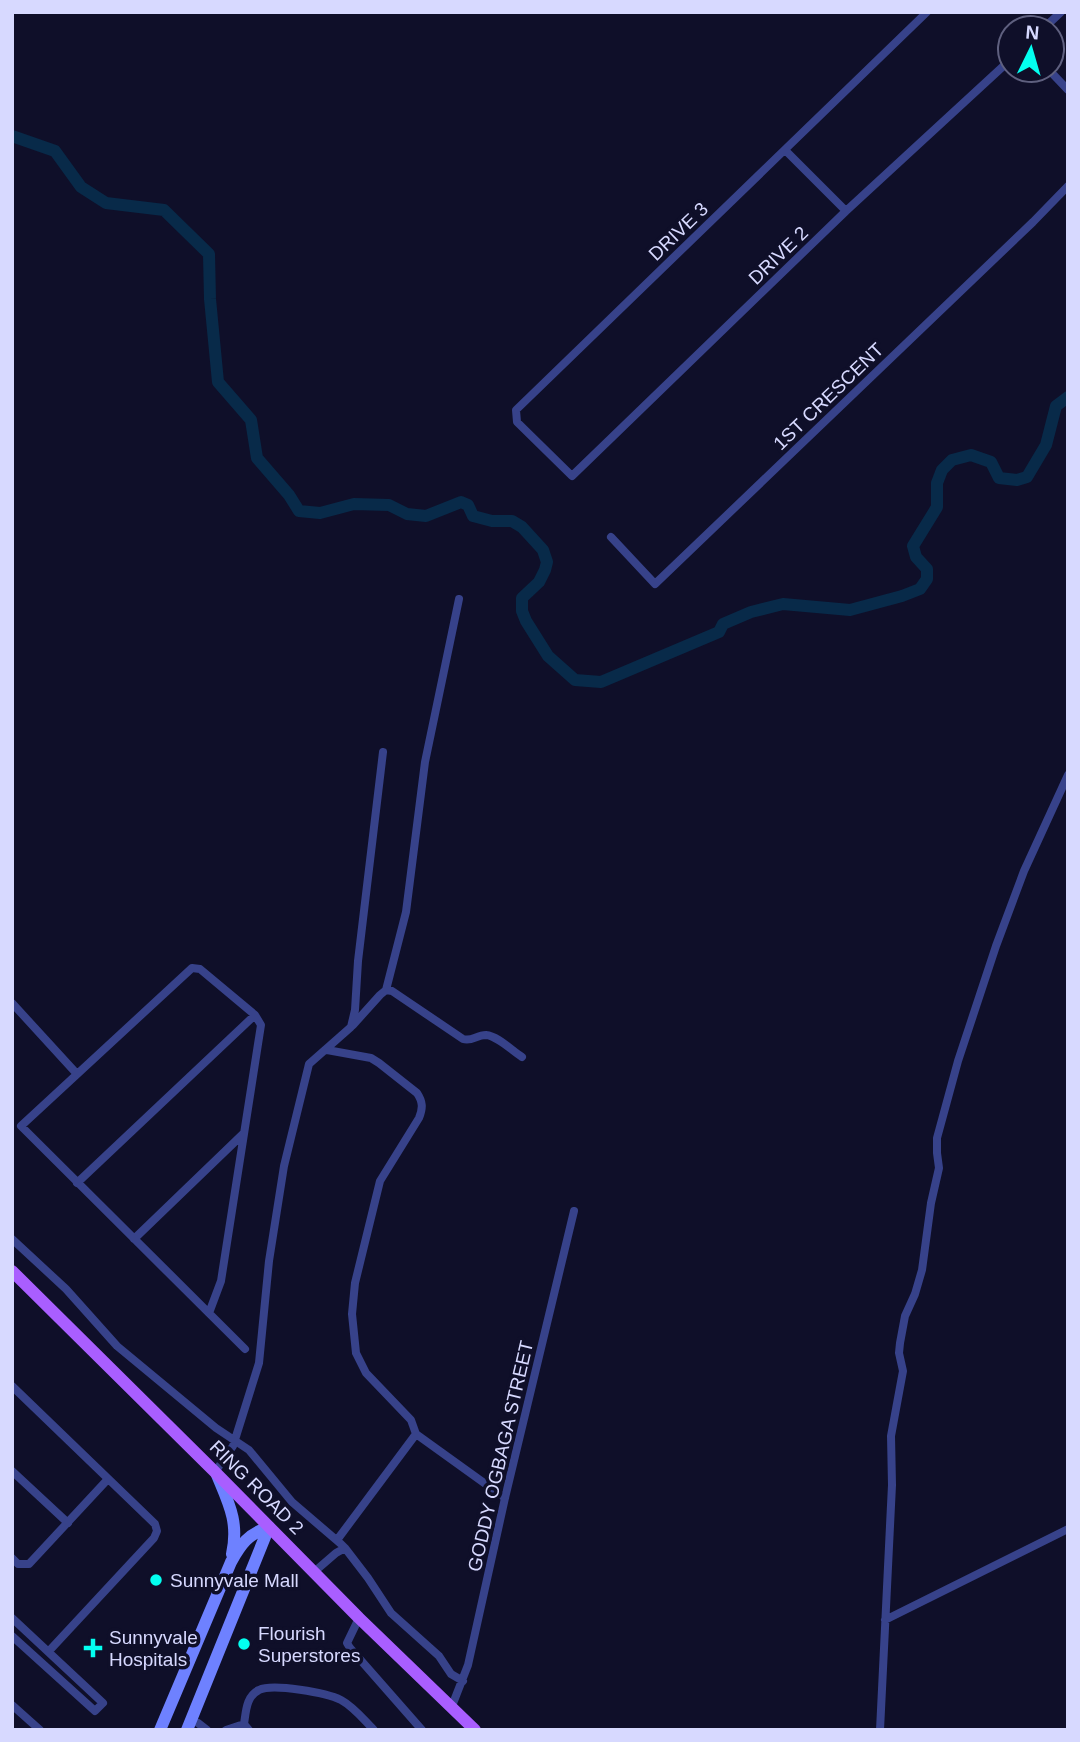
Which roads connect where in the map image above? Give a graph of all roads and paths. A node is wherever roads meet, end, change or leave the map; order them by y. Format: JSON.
{"nodes":[{"id":1,"x":927,"y":12,"type":"edge"},
{"id":2,"x":996,"y":73,"type":"edge"},
{"id":3,"x":785,"y":150,"type":"junction"},
{"id":4,"x":1068,"y":186,"type":"edge"},
{"id":5,"x":846,"y":211,"type":"junction"},
{"id":6,"x":572,"y":476,"type":"joint"},
{"id":7,"x":611,"y":537,"type":"dead end"},
{"id":8,"x":459,"y":598,"type":"dead end"},
{"id":9,"x":383,"y":752,"type":"dead end"},
{"id":10,"x":1068,"y":775,"type":"edge"},
{"id":11,"x":386,"y":990,"type":"junction"},
{"id":12,"x":12,"y":1003,"type":"edge"},
{"id":13,"x":255,"y":1015,"type":"junction"},
{"id":14,"x":351,"y":1027,"type":"junction"},
{"id":15,"x":327,"y":1050,"type":"junction"},
{"id":16,"x":522,"y":1057,"type":"dead end"},
{"id":17,"x":77,"y":1074,"type":"junction"},
{"id":18,"x":12,"y":1117,"type":"edge"},
{"id":19,"x":21,"y":1126,"type":"junction"},
{"id":20,"x":244,"y":1133,"type":"junction"},
{"id":21,"x":77,"y":1183,"type":"junction"},
{"id":22,"x":574,"y":1211,"type":"dead end"},
{"id":23,"x":12,"y":1239,"type":"edge"},
{"id":24,"x":134,"y":1239,"type":"junction"},
{"id":25,"x":12,"y":1271,"type":"edge"},
{"id":26,"x":209,"y":1313,"type":"junction"},
{"id":27,"x":244,"y":1349,"type":"dead end"},
{"id":28,"x":12,"y":1386,"type":"edge"},
{"id":29,"x":416,"y":1434,"type":"junction"},
{"id":30,"x":234,"y":1441,"type":"junction"},
{"id":31,"x":12,"y":1471,"type":"edge"},
{"id":32,"x":216,"y":1472,"type":"junction"},
{"id":33,"x":108,"y":1479,"type":"junction"},
{"id":34,"x":505,"y":1498,"type":"junction"},
{"id":35,"x":68,"y":1523,"type":"junction"},
{"id":36,"x":1068,"y":1529,"type":"edge"},
{"id":37,"x":271,"y":1530,"type":"junction"},
{"id":38,"x":337,"y":1540,"type":"junction"},
{"id":39,"x":345,"y":1548,"type":"junction"},
{"id":40,"x":12,"y":1558,"type":"edge"},
{"id":41,"x":231,"y":1562,"type":"junction"},
{"id":42,"x":314,"y":1572,"type":"junction"},
{"id":43,"x":12,"y":1618,"type":"edge"},
{"id":44,"x":359,"y":1618,"type":"junction"},
{"id":45,"x":885,"y":1620,"type":"junction"},
{"id":46,"x":12,"y":1636,"type":"edge"},
{"id":47,"x":48,"y":1651,"type":"junction"},
{"id":48,"x":463,"y":1681,"type":"junction"},
{"id":49,"x":12,"y":1705,"type":"edge"},
{"id":50,"x":452,"y":1706,"type":"junction"},
{"id":51,"x":247,"y":1727,"type":"edge"},
{"id":52,"x":197,"y":1728,"type":"edge"},
{"id":53,"x":38,"y":1729,"type":"edge"},
{"id":54,"x":160,"y":1730,"type":"edge"},
{"id":55,"x":226,"y":1730,"type":"edge"},
{"id":56,"x":374,"y":1730,"type":"edge"},
{"id":57,"x":422,"y":1730,"type":"edge"},
{"id":58,"x":475,"y":1730,"type":"edge"},
{"id":59,"x":880,"y":1730,"type":"edge"}],
"edges":[{"from":1,"to":3,"type":"street","name":"DRIVE 3"},
{"from":2,"to":5,"type":"street","name":"DRIVE 2"},
{"from":3,"to":5,"type":"street"},
{"from":3,"to":6,"type":"street","name":"DRIVE 3"},
{"from":4,"to":7,"type":"street","name":"1ST CRESCENT"},
{"from":5,"to":6,"type":"street","name":"DRIVE 2"},
{"from":8,"to":11,"type":"street"},
{"from":9,"to":14,"type":"street"},
{"from":10,"to":45,"type":"street"},
{"from":11,"to":14,"type":"street"},
{"from":11,"to":16,"type":"street"},
{"from":12,"to":17,"type":"street"},
{"from":13,"to":17,"type":"street"},
{"from":13,"to":20,"type":"street"},
{"from":13,"to":21,"type":"street"},
{"from":14,"to":15,"type":"street"},
{"from":15,"to":29,"type":"street"},
{"from":15,"to":30,"type":"street"},
{"from":17,"to":19,"type":"street"},
{"from":18,"to":19,"type":"street"},
{"from":19,"to":21,"type":"street"},
{"from":20,"to":24,"type":"street"},
{"from":20,"to":26,"type":"street"},
{"from":21,"to":24,"type":"street"},
{"from":22,"to":34,"type":"street","name":"GODDY OGBAGA STREET"},
{"from":23,"to":30,"type":"street"},
{"from":24,"to":26,"type":"street"},
{"from":25,"to":32,"type":"main road","name":"RING ROAD 2"},
{"from":26,"to":27,"type":"street"},
{"from":28,"to":33,"type":"street"},
{"from":29,"to":34,"type":"street"},
{"from":29,"to":38,"type":"street"},
{"from":30,"to":32,"type":"street"},
{"from":30,"to":38,"type":"street"},
{"from":31,"to":35,"type":"street"},
{"from":32,"to":37,"type":"main road","name":"RING ROAD 2"},
{"from":32,"to":41,"type":"main road"},
{"from":33,"to":35,"type":"street"},
{"from":33,"to":47,"type":"street"},
{"from":34,"to":48,"type":"street","name":"GODDY OGBAGA STREET"},
{"from":35,"to":40,"type":"street"},
{"from":36,"to":45,"type":"street"},
{"from":37,"to":41,"type":"main road"},
{"from":37,"to":42,"type":"main road","name":"RING ROAD 2"},
{"from":37,"to":52,"type":"main road"},
{"from":38,"to":39,"type":"street"},
{"from":39,"to":42,"type":"street"},
{"from":39,"to":48,"type":"street"},
{"from":41,"to":54,"type":"main road"},
{"from":42,"to":44,"type":"main road","name":"RING ROAD 2"},
{"from":43,"to":47,"type":"street"},
{"from":44,"to":50,"type":"main road","name":"RING ROAD 2"},
{"from":44,"to":57,"type":"street"},
{"from":45,"to":59,"type":"street"},
{"from":46,"to":47,"type":"street"},
{"from":48,"to":50,"type":"street","name":"GODDY OGBAGA STREET"},
{"from":49,"to":53,"type":"street"},
{"from":50,"to":58,"type":"main road","name":"RING ROAD 2"},
{"from":51,"to":55,"type":"street"},
{"from":51,"to":56,"type":"street"}]}
